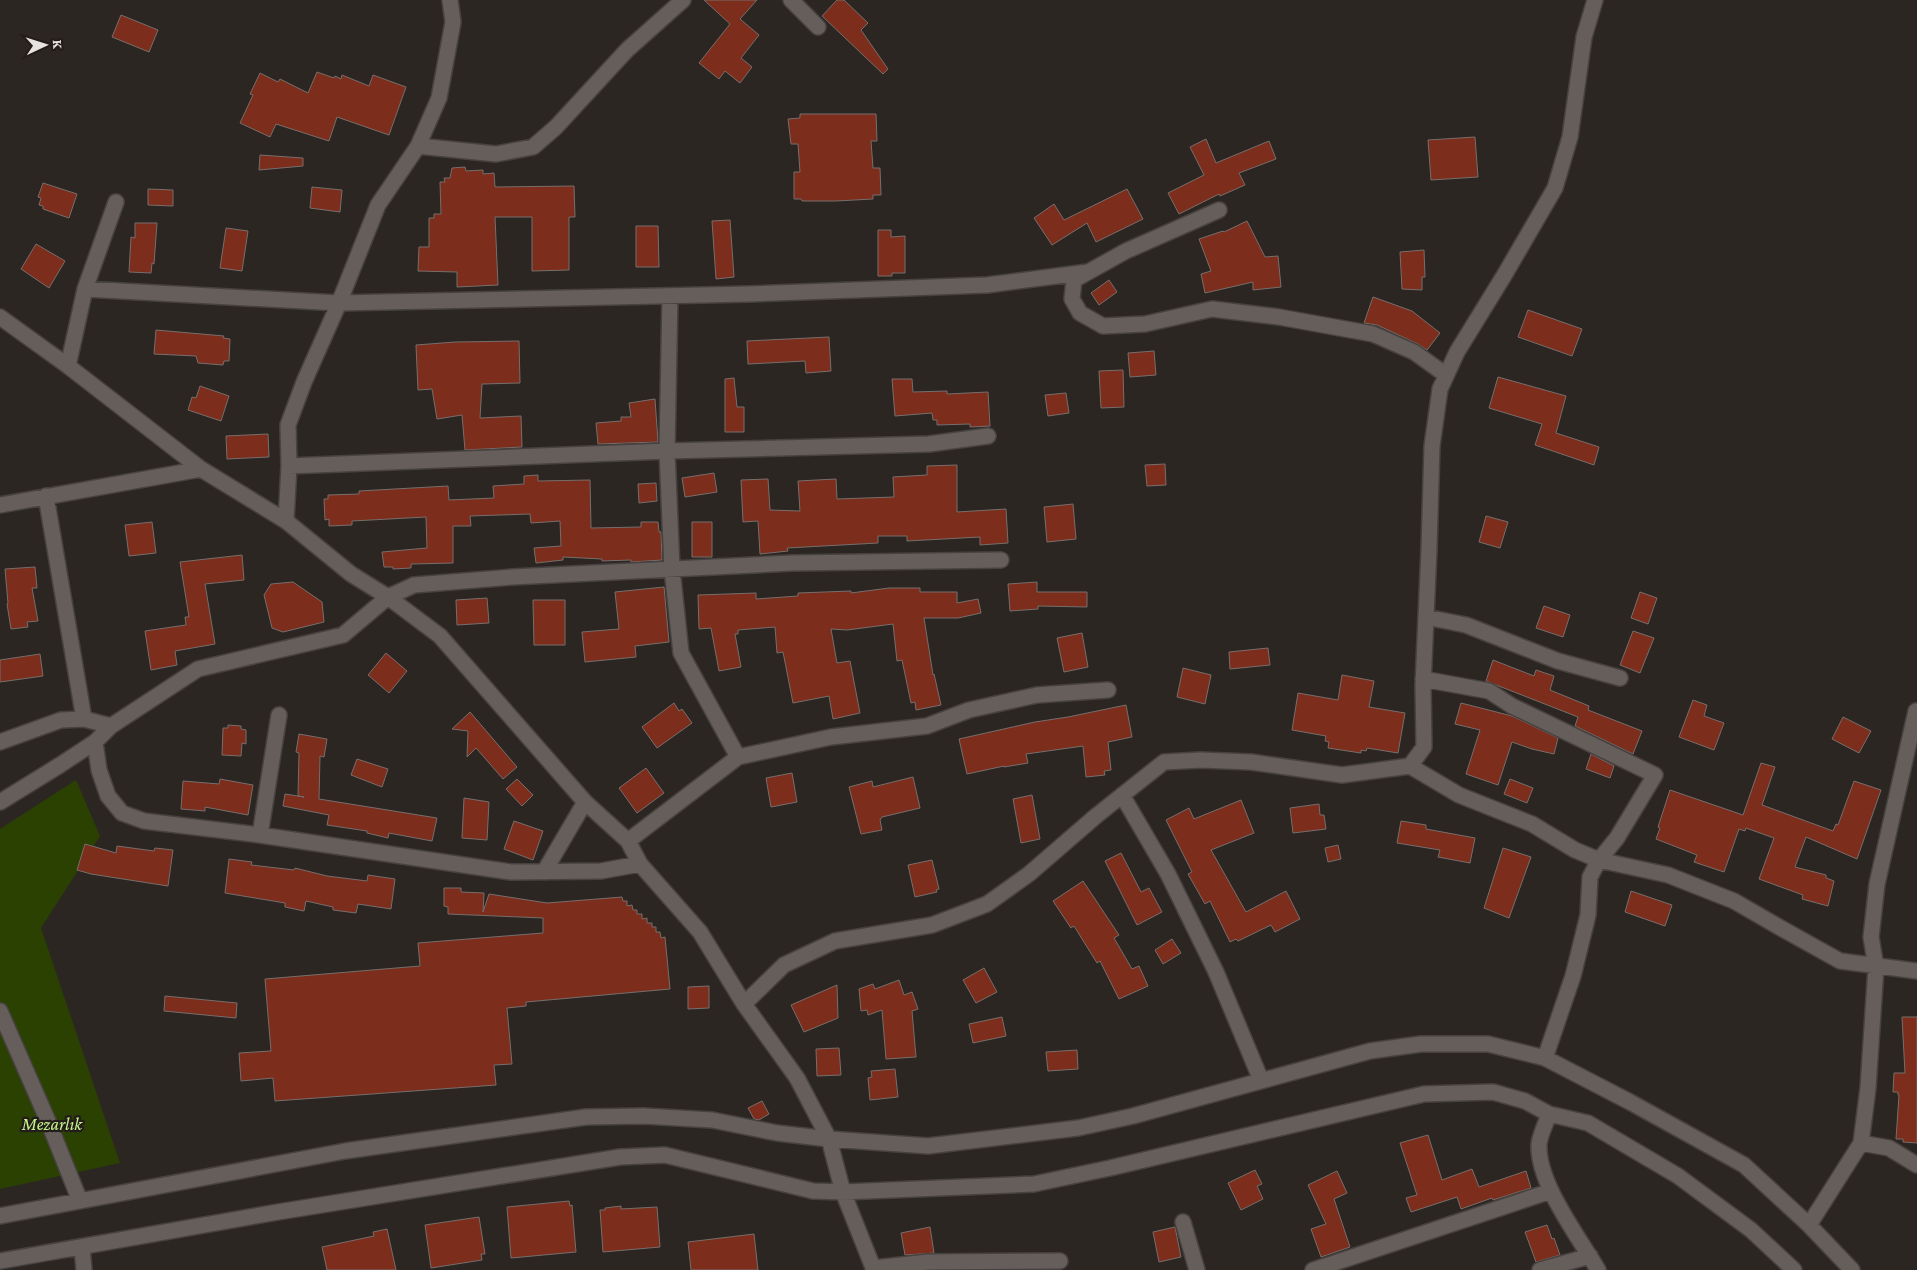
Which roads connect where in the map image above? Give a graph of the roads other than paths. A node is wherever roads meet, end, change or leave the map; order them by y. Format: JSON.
{"nodes":[{"id":1,"x":450,"y":0,"type":"edge"},
{"id":2,"x":683,"y":0,"type":"edge"},
{"id":3,"x":790,"y":0,"type":"edge"},
{"id":4,"x":1595,"y":0,"type":"edge"},
{"id":5,"x":818,"y":27,"type":"dead end"},
{"id":6,"x":418,"y":146,"type":"junction"},
{"id":7,"x":116,"y":202,"type":"dead end"},
{"id":8,"x":1219,"y":210,"type":"dead end"},
{"id":9,"x":1088,"y":272,"type":"junction"},
{"id":10,"x":85,"y":289,"type":"junction"},
{"id":11,"x":670,"y":296,"type":"junction"},
{"id":12,"x":339,"y":303,"type":"junction"},
{"id":13,"x":0,"y":317,"type":"edge"},
{"id":14,"x":68,"y":366,"type":"junction"},
{"id":15,"x":1446,"y":375,"type":"junction"},
{"id":16,"x":988,"y":436,"type":"dead end"},
{"id":17,"x":667,"y":451,"type":"junction"},
{"id":18,"x":290,"y":466,"type":"junction"},
{"id":19,"x":201,"y":469,"type":"junction"},
{"id":20,"x":46,"y":496,"type":"junction"},
{"id":21,"x":0,"y":505,"type":"edge"},
{"id":22,"x":286,"y":520,"type":"junction"},
{"id":23,"x":1001,"y":560,"type":"dead end"},
{"id":24,"x":672,"y":569,"type":"junction"},
{"id":25,"x":388,"y":598,"type":"junction"},
{"id":26,"x":1426,"y":617,"type":"junction"},
{"id":27,"x":1620,"y":678,"type":"dead end"},
{"id":28,"x":1424,"y":679,"type":"junction"},
{"id":29,"x":1108,"y":690,"type":"dead end"},
{"id":30,"x":1916,"y":711,"type":"dead end"},
{"id":31,"x":279,"y":715,"type":"dead end"},
{"id":32,"x":84,"y":719,"type":"junction"},
{"id":33,"x":111,"y":726,"type":"junction"},
{"id":34,"x":0,"y":742,"type":"edge"},
{"id":35,"x":95,"y":742,"type":"junction"},
{"id":36,"x":738,"y":757,"type":"junction"},
{"id":37,"x":1410,"y":766,"type":"junction"},
{"id":38,"x":1122,"y":795,"type":"junction"},
{"id":39,"x":0,"y":802,"type":"edge"},
{"id":40,"x":585,"y":802,"type":"junction"},
{"id":41,"x":260,"y":835,"type":"junction"},
{"id":42,"x":628,"y":841,"type":"junction"},
{"id":43,"x":1599,"y":860,"type":"junction"},
{"id":44,"x":640,"y":864,"type":"junction"},
{"id":45,"x":544,"y":872,"type":"junction"},
{"id":46,"x":1876,"y":967,"type":"junction"},
{"id":47,"x":1917,"y":971,"type":"edge"},
{"id":48,"x":744,"y":1004,"type":"junction"},
{"id":49,"x":0,"y":1011,"type":"edge"},
{"id":50,"x":1545,"y":1058,"type":"junction"},
{"id":51,"x":1261,"y":1080,"type":"junction"},
{"id":52,"x":1549,"y":1114,"type":"junction"},
{"id":53,"x":829,"y":1139,"type":"junction"},
{"id":54,"x":1861,"y":1143,"type":"junction"},
{"id":55,"x":1917,"y":1165,"type":"edge"},
{"id":56,"x":841,"y":1186,"type":"junction"},
{"id":57,"x":1551,"y":1191,"type":"junction"},
{"id":58,"x":80,"y":1201,"type":"junction"},
{"id":59,"x":0,"y":1216,"type":"edge"},
{"id":60,"x":1183,"y":1222,"type":"dead end"},
{"id":61,"x":1809,"y":1225,"type":"junction"},
{"id":62,"x":82,"y":1247,"type":"junction"},
{"id":63,"x":1590,"y":1256,"type":"junction"},
{"id":64,"x":0,"y":1261,"type":"edge"},
{"id":65,"x":1060,"y":1261,"type":"dead end"},
{"id":66,"x":874,"y":1269,"type":"edge"},
{"id":67,"x":84,"y":1270,"type":"edge"},
{"id":68,"x":1197,"y":1270,"type":"edge"},
{"id":69,"x":1313,"y":1270,"type":"edge"},
{"id":70,"x":1540,"y":1270,"type":"edge"},
{"id":71,"x":1598,"y":1270,"type":"edge"},
{"id":72,"x":1794,"y":1270,"type":"edge"},
{"id":73,"x":1852,"y":1270,"type":"edge"}],
"edges":[{"from":1,"to":6,"type":"street"},
{"from":2,"to":6,"type":"street"},
{"from":3,"to":5,"type":"street"},
{"from":4,"to":15,"type":"street"},
{"from":6,"to":12,"type":"street"},
{"from":7,"to":10,"type":"street"},
{"from":8,"to":9,"type":"street"},
{"from":9,"to":11,"type":"street"},
{"from":9,"to":15,"type":"street"},
{"from":10,"to":12,"type":"street"},
{"from":10,"to":14,"type":"street"},
{"from":11,"to":12,"type":"street"},
{"from":11,"to":17,"type":"street"},
{"from":12,"to":18,"type":"street"},
{"from":13,"to":14,"type":"street"},
{"from":14,"to":19,"type":"street"},
{"from":15,"to":26,"type":"street"},
{"from":16,"to":17,"type":"street"},
{"from":17,"to":18,"type":"street"},
{"from":17,"to":24,"type":"street"},
{"from":18,"to":22,"type":"street"},
{"from":19,"to":20,"type":"street"},
{"from":19,"to":22,"type":"street"},
{"from":20,"to":21,"type":"street"},
{"from":20,"to":32,"type":"street"},
{"from":22,"to":25,"type":"street"},
{"from":23,"to":24,"type":"street"},
{"from":24,"to":25,"type":"street"},
{"from":24,"to":36,"type":"street"},
{"from":25,"to":33,"type":"street"},
{"from":25,"to":40,"type":"street"},
{"from":26,"to":27,"type":"street"},
{"from":26,"to":28,"type":"street"},
{"from":28,"to":37,"type":"street"},
{"from":28,"to":43,"type":"street"},
{"from":29,"to":36,"type":"street"},
{"from":30,"to":46,"type":"street"},
{"from":31,"to":41,"type":"street"},
{"from":32,"to":33,"type":"street"},
{"from":32,"to":34,"type":"street"},
{"from":33,"to":35,"type":"street"},
{"from":35,"to":39,"type":"street"},
{"from":35,"to":41,"type":"street"},
{"from":36,"to":42,"type":"street"},
{"from":37,"to":38,"type":"street"},
{"from":37,"to":43,"type":"street"},
{"from":38,"to":48,"type":"street"},
{"from":38,"to":51,"type":"street"},
{"from":40,"to":42,"type":"street"},
{"from":40,"to":45,"type":"street"},
{"from":41,"to":45,"type":"street"},
{"from":42,"to":44,"type":"street"},
{"from":43,"to":46,"type":"street"},
{"from":43,"to":50,"type":"street"},
{"from":44,"to":45,"type":"street"},
{"from":44,"to":48,"type":"street"},
{"from":46,"to":47,"type":"street"},
{"from":46,"to":54,"type":"street"},
{"from":48,"to":53,"type":"street"},
{"from":49,"to":58,"type":"street"},
{"from":50,"to":51,"type":"street"},
{"from":50,"to":61,"type":"street"},
{"from":51,"to":53,"type":"street"},
{"from":52,"to":56,"type":"street"},
{"from":52,"to":57,"type":"street"},
{"from":52,"to":72,"type":"street"},
{"from":53,"to":56,"type":"street"},
{"from":53,"to":58,"type":"street"},
{"from":54,"to":55,"type":"street"},
{"from":54,"to":61,"type":"street"},
{"from":56,"to":62,"type":"street"},
{"from":56,"to":66,"type":"street"},
{"from":57,"to":63,"type":"street"},
{"from":57,"to":69,"type":"street"},
{"from":58,"to":59,"type":"street"},
{"from":60,"to":68,"type":"street"},
{"from":61,"to":73,"type":"street"},
{"from":62,"to":64,"type":"street"},
{"from":62,"to":67,"type":"street"},
{"from":63,"to":70,"type":"street"},
{"from":63,"to":71,"type":"street"},
{"from":65,"to":66,"type":"street"}]}
